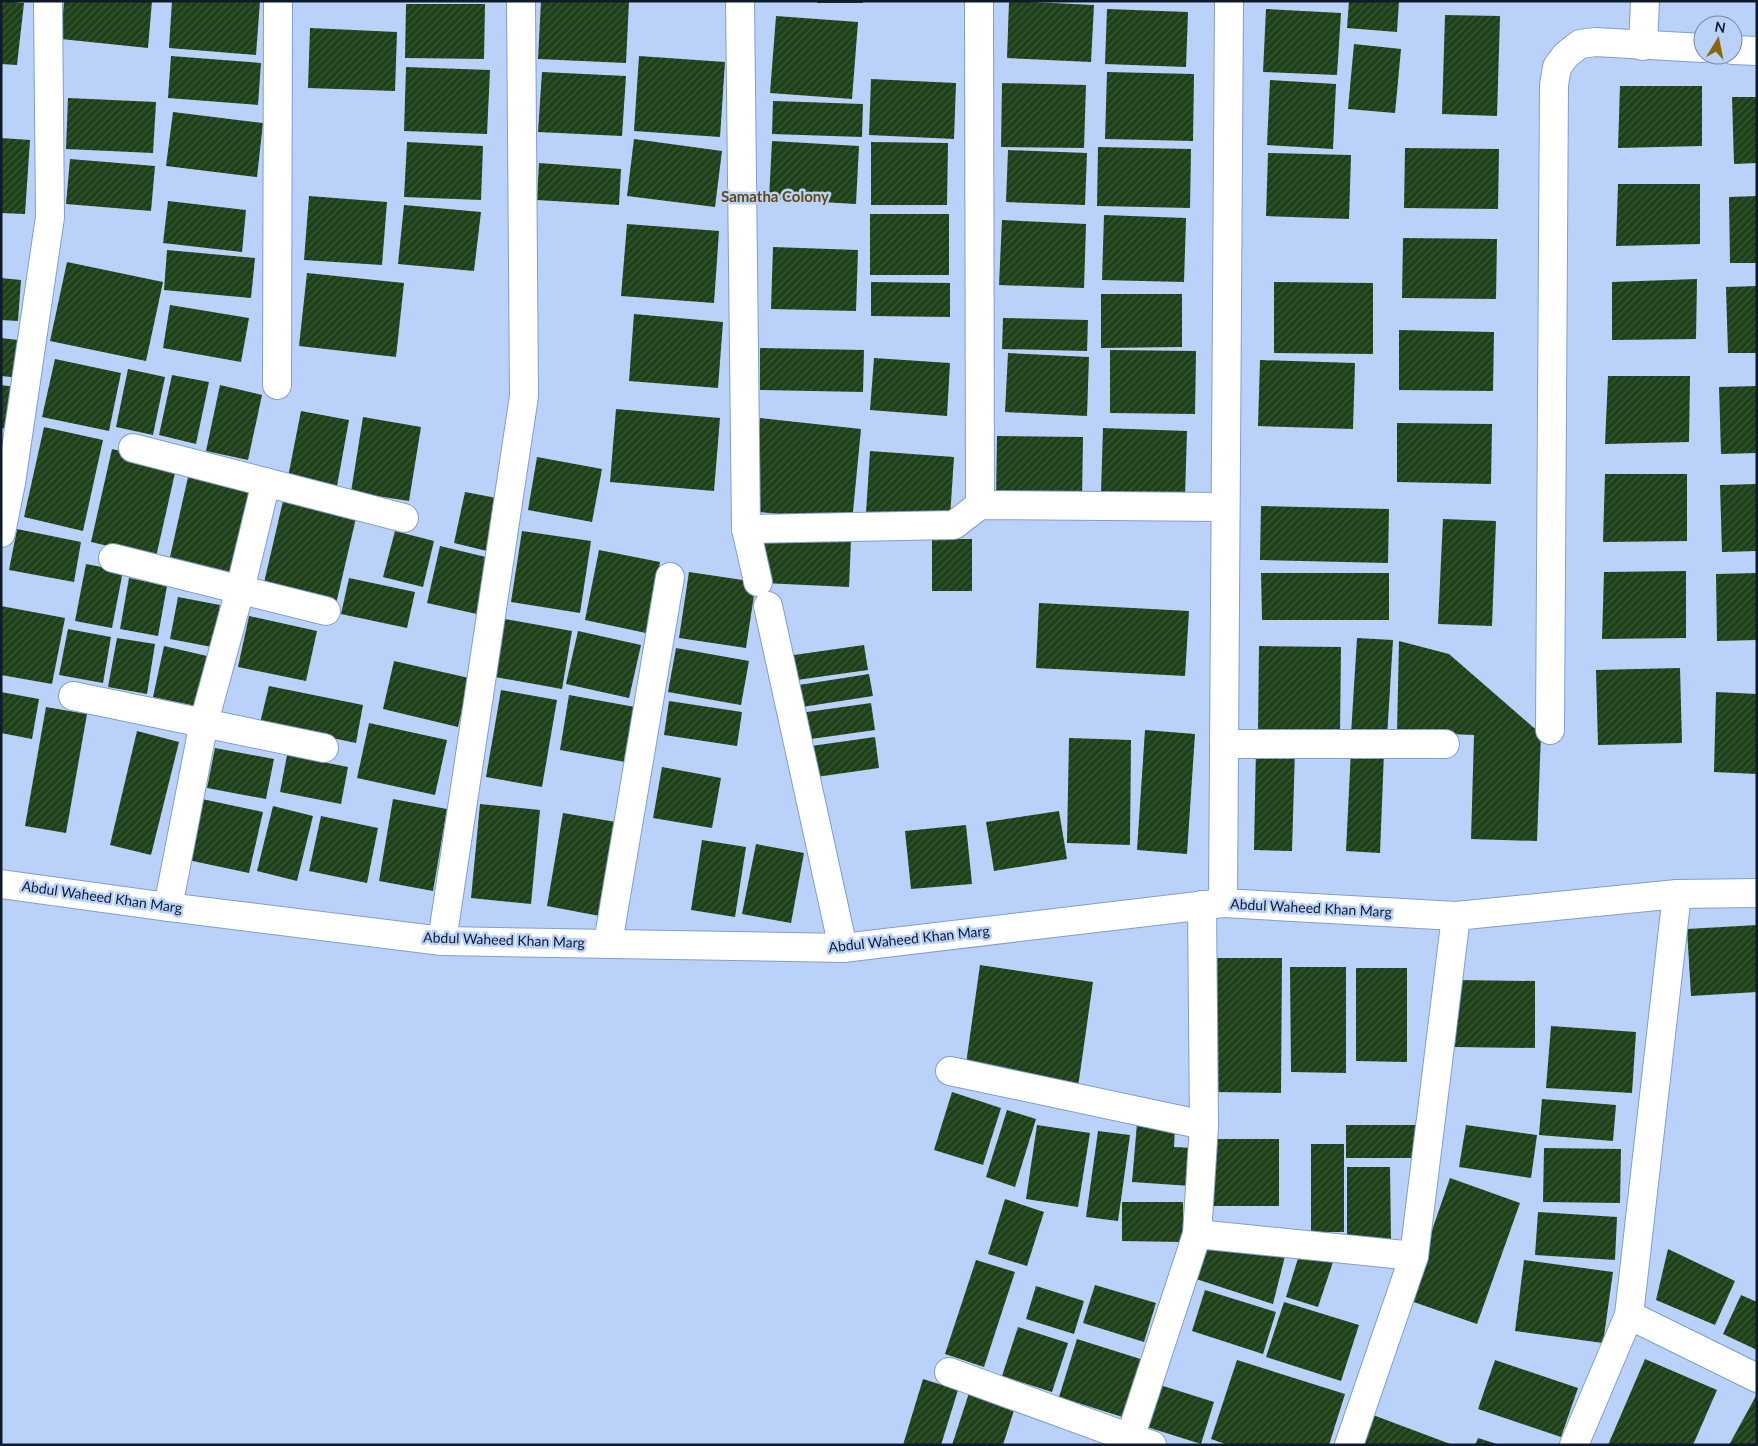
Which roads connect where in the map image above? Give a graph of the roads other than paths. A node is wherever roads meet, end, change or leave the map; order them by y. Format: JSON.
{"nodes":[{"id":1,"x":48,"y":1,"type":"edge"},
{"id":2,"x":278,"y":1,"type":"edge"},
{"id":3,"x":521,"y":1,"type":"edge"},
{"id":4,"x":740,"y":1,"type":"edge"},
{"id":5,"x":979,"y":1,"type":"edge"},
{"id":6,"x":1229,"y":1,"type":"edge"},
{"id":7,"x":1645,"y":1,"type":"edge"},
{"id":8,"x":1643,"y":46,"type":"junction"},
{"id":9,"x":1693,"y":48,"type":"edge"},
{"id":10,"x":1743,"y":50,"type":"edge"},
{"id":11,"x":1757,"y":50,"type":"edge"},
{"id":12,"x":277,"y":385,"type":"dead end"},
{"id":13,"x":132,"y":448,"type":"dead end"},
{"id":14,"x":266,"y":482,"type":"junction"},
{"id":15,"x":980,"y":505,"type":"junction"},
{"id":16,"x":1225,"y":507,"type":"junction"},
{"id":17,"x":404,"y":518,"type":"dead end"},
{"id":18,"x":746,"y":529,"type":"junction"},
{"id":19,"x":1,"y":533,"type":"edge"},
{"id":20,"x":113,"y":558,"type":"dead end"},
{"id":21,"x":670,"y":577,"type":"dead end"},
{"id":22,"x":240,"y":590,"type":"junction"},
{"id":23,"x":326,"y":611,"type":"dead end"},
{"id":24,"x":73,"y":696,"type":"dead end"},
{"id":25,"x":204,"y":722,"type":"junction"},
{"id":26,"x":1550,"y":730,"type":"dead end"},
{"id":27,"x":1224,"y":744,"type":"junction"},
{"id":28,"x":1445,"y":744,"type":"dead end"},
{"id":29,"x":324,"y":748,"type":"dead end"},
{"id":30,"x":1,"y":884,"type":"edge"},
{"id":31,"x":1757,"y":893,"type":"edge"},
{"id":32,"x":1677,"y":894,"type":"junction"},
{"id":33,"x":1213,"y":904,"type":"junction"},
{"id":34,"x":168,"y":906,"type":"junction"},
{"id":35,"x":1456,"y":916,"type":"junction"},
{"id":36,"x":442,"y":940,"type":"junction"},
{"id":37,"x":608,"y":944,"type":"junction"},
{"id":38,"x":844,"y":948,"type":"junction"},
{"id":39,"x":950,"y":1071,"type":"dead end"},
{"id":40,"x":1204,"y":1125,"type":"junction"},
{"id":41,"x":1197,"y":1234,"type":"junction"},
{"id":42,"x":1414,"y":1256,"type":"junction"},
{"id":43,"x":1629,"y":1315,"type":"junction"},
{"id":44,"x":949,"y":1372,"type":"dead end"},
{"id":45,"x":1757,"y":1378,"type":"edge"},
{"id":46,"x":1141,"y":1442,"type":"edge"},
{"id":47,"x":1349,"y":1445,"type":"edge"},
{"id":48,"x":1574,"y":1445,"type":"edge"}],
"edges":[{"from":1,"to":19,"type":"street"},
{"from":2,"to":12,"type":"street"},
{"from":3,"to":36,"type":"street"},
{"from":4,"to":18,"type":"street"},
{"from":5,"to":15,"type":"street"},
{"from":6,"to":16,"type":"street"},
{"from":7,"to":8,"type":"street"},
{"from":8,"to":9,"type":"street"},
{"from":8,"to":26,"type":"street"},
{"from":10,"to":11,"type":"street"},
{"from":13,"to":14,"type":"street"},
{"from":14,"to":17,"type":"street"},
{"from":14,"to":22,"type":"street"},
{"from":15,"to":16,"type":"street"},
{"from":15,"to":18,"type":"street"},
{"from":16,"to":27,"type":"street"},
{"from":18,"to":38,"type":"street"},
{"from":20,"to":22,"type":"street"},
{"from":21,"to":37,"type":"street"},
{"from":22,"to":23,"type":"street"},
{"from":22,"to":25,"type":"street"},
{"from":24,"to":25,"type":"street"},
{"from":25,"to":29,"type":"street"},
{"from":25,"to":34,"type":"street"},
{"from":27,"to":28,"type":"street"},
{"from":27,"to":33,"type":"street"},
{"from":30,"to":34,"type":"street","name":"Abdul Waheed Khan Marg"},
{"from":31,"to":32,"type":"street","name":"Abdul Waheed Khan Marg"},
{"from":32,"to":35,"type":"street","name":"Abdul Waheed Khan Marg"},
{"from":32,"to":43,"type":"street"},
{"from":33,"to":35,"type":"street","name":"Abdul Waheed Khan Marg"},
{"from":33,"to":38,"type":"street","name":"Abdul Waheed Khan Marg"},
{"from":33,"to":40,"type":"street"},
{"from":34,"to":36,"type":"street","name":"Abdul Waheed Khan Marg"},
{"from":35,"to":42,"type":"street"},
{"from":36,"to":37,"type":"street","name":"Abdul Waheed Khan Marg"},
{"from":37,"to":38,"type":"street","name":"Abdul Waheed Khan Marg"},
{"from":39,"to":40,"type":"street"},
{"from":40,"to":41,"type":"street"},
{"from":41,"to":42,"type":"street"},
{"from":41,"to":46,"type":"street"},
{"from":42,"to":47,"type":"street"},
{"from":43,"to":45,"type":"street"},
{"from":43,"to":48,"type":"street"},
{"from":44,"to":46,"type":"street"}]}
